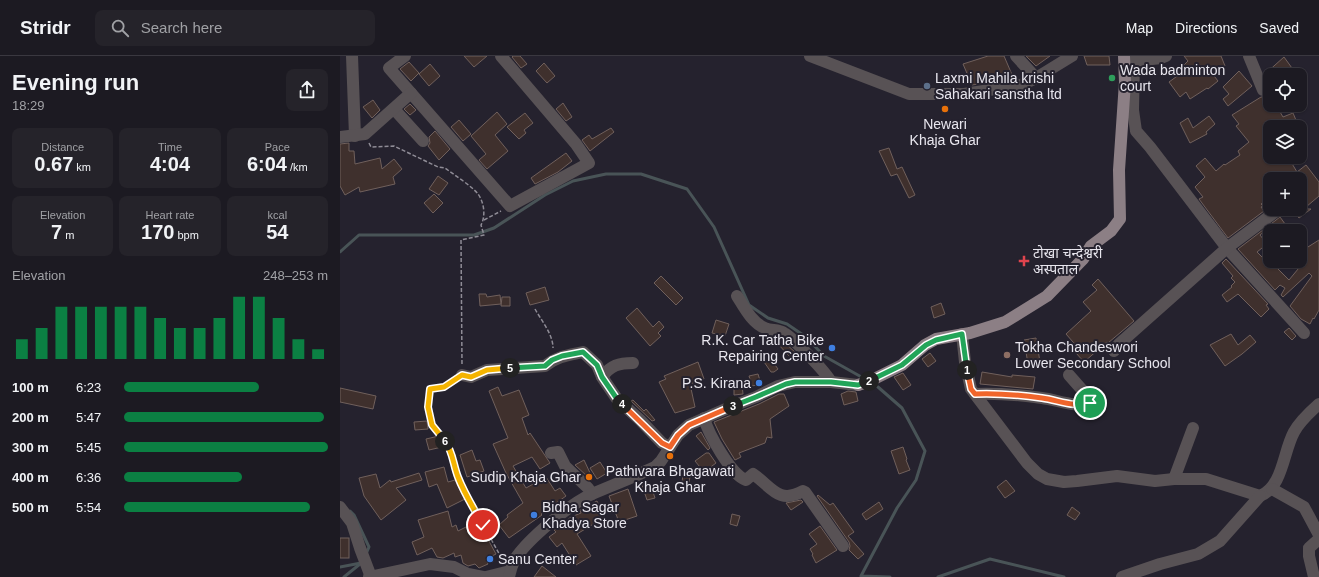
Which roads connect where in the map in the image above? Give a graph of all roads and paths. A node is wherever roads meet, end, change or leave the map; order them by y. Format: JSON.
{"nodes":[{"id":1,"x":352,"y":56,"type":"edge"},
{"id":2,"x":405,"y":56,"type":"edge"},
{"id":3,"x":501,"y":56,"type":"edge"},
{"id":4,"x":810,"y":56,"type":"edge"},
{"id":5,"x":1016,"y":56,"type":"edge"},
{"id":6,"x":1072,"y":56,"type":"edge"},
{"id":7,"x":1166,"y":56,"type":"edge"},
{"id":8,"x":1249,"y":56,"type":"edge"},
{"id":9,"x":1130,"y":58,"type":"edge"},
{"id":10,"x":1036,"y":78,"type":"junction"},
{"id":11,"x":1263,"y":90,"type":"dead end"},
{"id":12,"x":411,"y":94,"type":"junction"},
{"id":13,"x":394,"y":109,"type":"junction"},
{"id":14,"x":360,"y":135,"type":"junction"},
{"id":15,"x":340,"y":137,"type":"edge"},
{"id":16,"x":423,"y":141,"type":"dead end"},
{"id":17,"x":510,"y":206,"type":"junction"},
{"id":18,"x":1270,"y":216,"type":"edge"},
{"id":19,"x":484,"y":220,"type":"junction"},
{"id":20,"x":1227,"y":248,"type":"junction"},
{"id":21,"x":737,"y":296,"type":"dead end"},
{"id":22,"x":535,"y":309,"type":"dead end"},
{"id":23,"x":1304,"y":333,"type":"dead end"},
{"id":24,"x":962,"y":334,"type":"junction"},
{"id":25,"x":1114,"y":351,"type":"dead end"},
{"id":26,"x":552,"y":360,"type":"junction"},
{"id":27,"x":633,"y":363,"type":"dead end"},
{"id":28,"x":462,"y":375,"type":"junction"},
{"id":29,"x":1069,"y":375,"type":"dead end"},
{"id":30,"x":602,"y":377,"type":"junction"},
{"id":31,"x":831,"y":382,"type":"junction"},
{"id":32,"x":858,"y":385,"type":"joint"},
{"id":33,"x":975,"y":394,"type":"junction"},
{"id":34,"x":1319,"y":404,"type":"edge"},
{"id":35,"x":704,"y":418,"type":"junction"},
{"id":36,"x":1193,"y":428,"type":"dead end"},
{"id":37,"x":670,"y":447,"type":"junction"},
{"id":38,"x":551,"y":453,"type":"dead end"},
{"id":39,"x":1174,"y":479,"type":"junction"},
{"id":40,"x":1272,"y":489,"type":"junction"},
{"id":41,"x":592,"y":494,"type":"junction"},
{"id":42,"x":1260,"y":496,"type":"junction"},
{"id":43,"x":340,"y":507,"type":"edge"},
{"id":44,"x":1319,"y":535,"type":"edge"},
{"id":45,"x":1319,"y":539,"type":"edge"},
{"id":46,"x":843,"y":546,"type":"dead end"},
{"id":47,"x":510,"y":574,"type":"edge"},
{"id":48,"x":370,"y":577,"type":"edge"},
{"id":49,"x":484,"y":577,"type":"edge"},
{"id":50,"x":1122,"y":577,"type":"edge"},
{"id":51,"x":1314,"y":577,"type":"edge"}],
"edges":[{"from":1,"to":14,"type":"street"},
{"from":2,"to":12,"type":"street"},
{"from":3,"to":17,"type":"street"},
{"from":4,"to":10,"type":"street"},
{"from":5,"to":10,"type":"street"},
{"from":6,"to":10,"type":"street"},
{"from":7,"to":9,"type":"street"},
{"from":8,"to":11,"type":"street"},
{"from":9,"to":20,"type":"street"},
{"from":9,"to":24,"type":"main road"},
{"from":12,"to":13,"type":"street"},
{"from":12,"to":17,"type":"street"},
{"from":13,"to":14,"type":"street"},
{"from":13,"to":16,"type":"street"},
{"from":14,"to":15,"type":"street"},
{"from":14,"to":19,"type":"path"},
{"from":17,"to":19,"type":"path"},
{"from":18,"to":20,"type":"street"},
{"from":19,"to":28,"type":"path"},
{"from":20,"to":23,"type":"street"},
{"from":20,"to":25,"type":"street"},
{"from":21,"to":31,"type":"street"},
{"from":22,"to":26,"type":"path"},
{"from":24,"to":32,"type":"main road"},
{"from":24,"to":33,"type":"street"},
{"from":26,"to":28,"type":"street"},
{"from":26,"to":30,"type":"street"},
{"from":27,"to":30,"type":"street"},
{"from":28,"to":47,"type":"path"},
{"from":29,"to":33,"type":"street"},
{"from":30,"to":37,"type":"street"},
{"from":31,"to":32,"type":"street"},
{"from":31,"to":35,"type":"street"},
{"from":33,"to":39,"type":"street"},
{"from":34,"to":40,"type":"street"},
{"from":35,"to":37,"type":"street"},
{"from":35,"to":46,"type":"street"},
{"from":36,"to":39,"type":"street"},
{"from":37,"to":41,"type":"street"},
{"from":38,"to":41,"type":"street"},
{"from":39,"to":42,"type":"street"},
{"from":40,"to":42,"type":"street"},
{"from":40,"to":44,"type":"street"},
{"from":41,"to":47,"type":"street"},
{"from":42,"to":50,"type":"street"},
{"from":43,"to":48,"type":"street"},
{"from":45,"to":51,"type":"street"},
{"from":47,"to":49,"type":"street"},
{"from":48,"to":49,"type":"street"}]}
